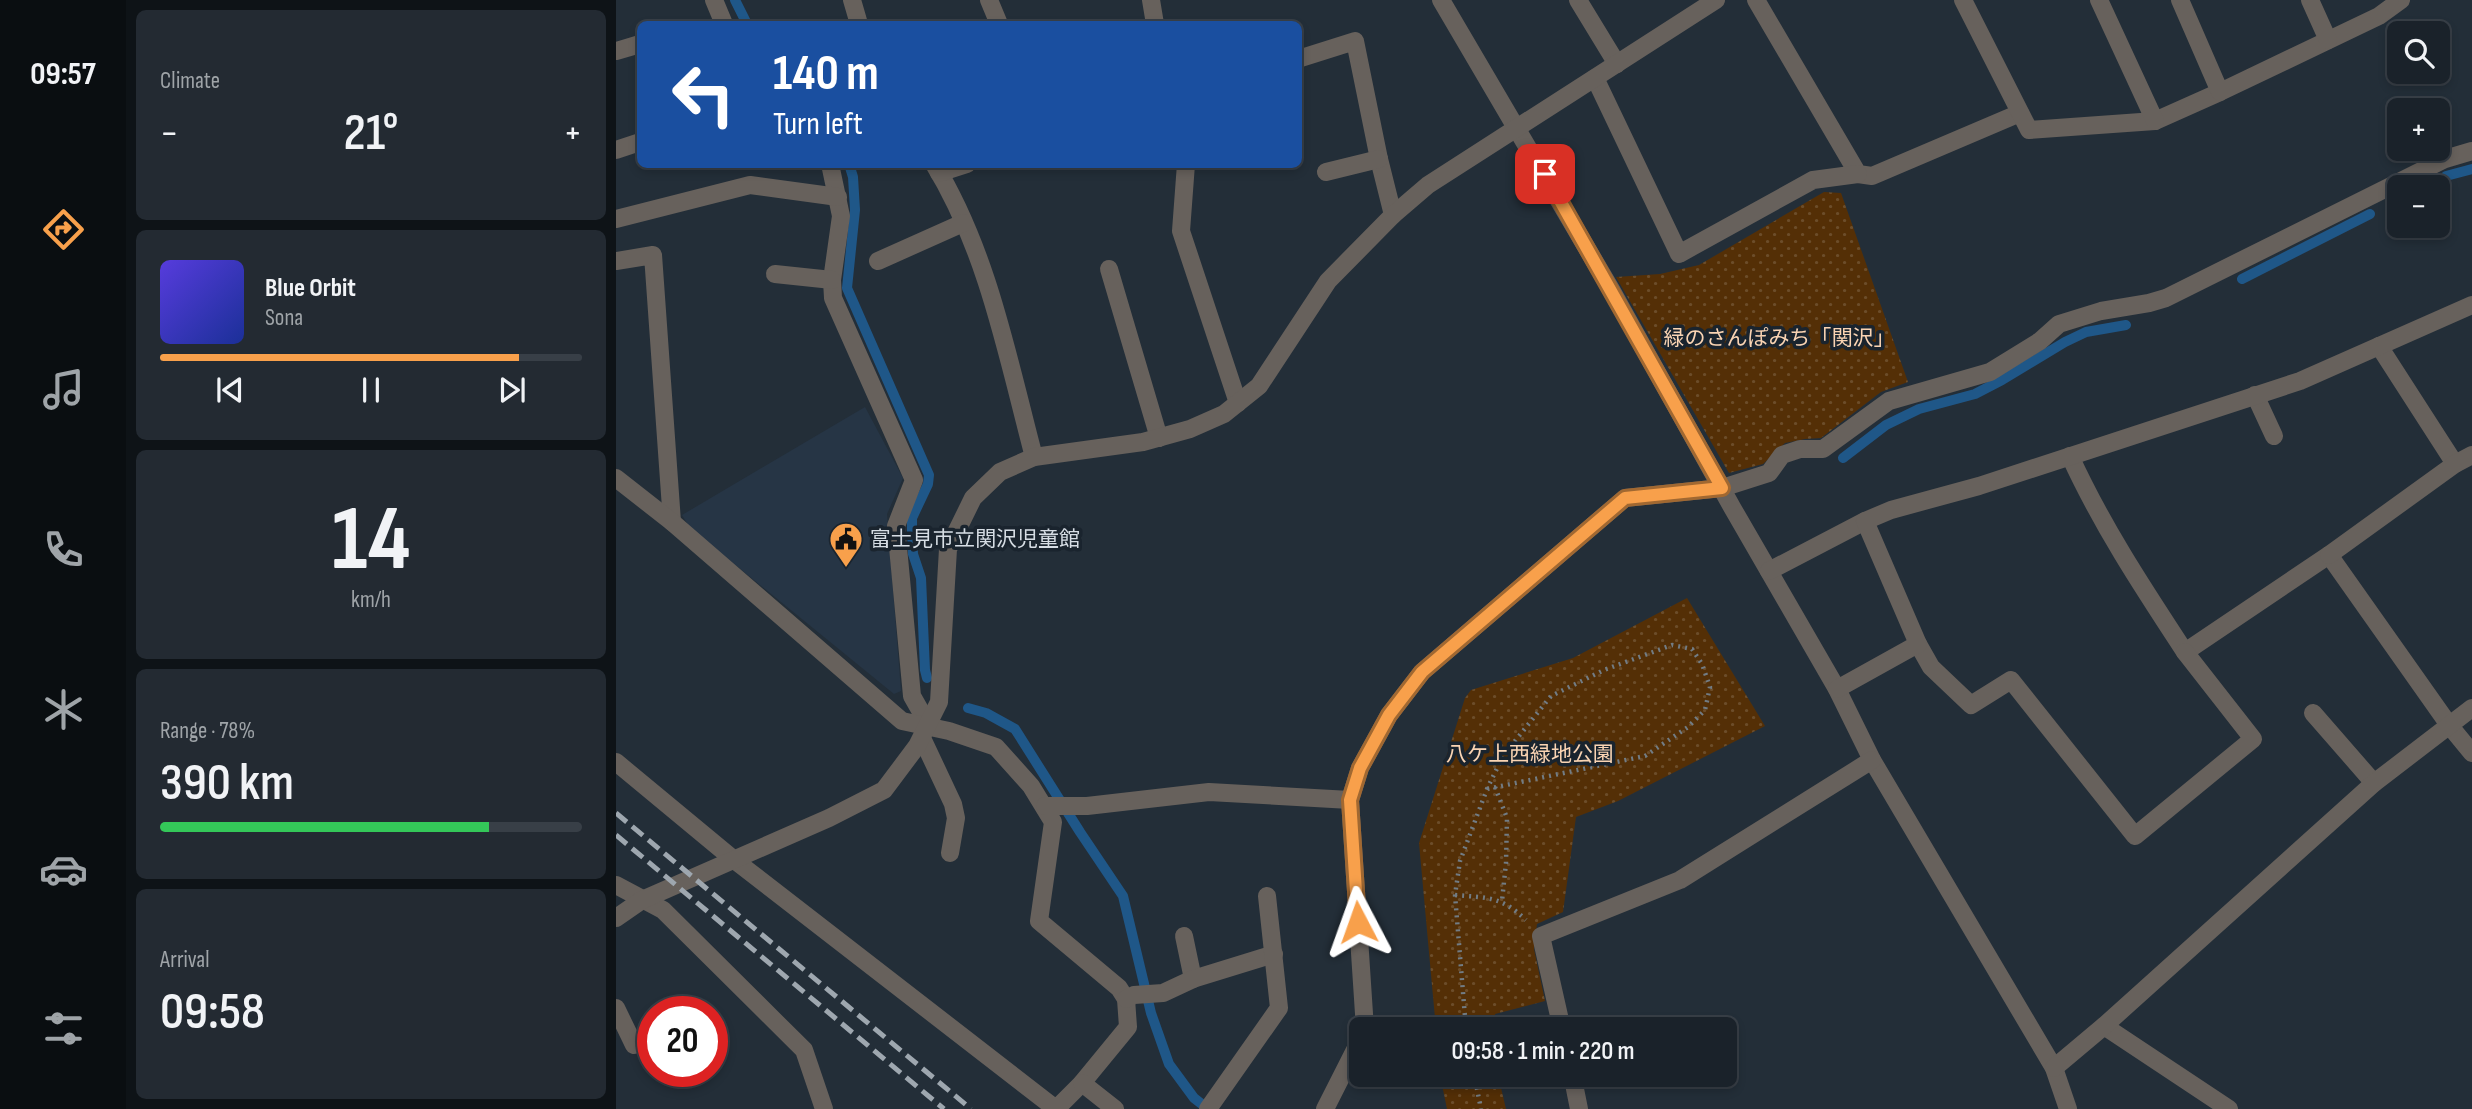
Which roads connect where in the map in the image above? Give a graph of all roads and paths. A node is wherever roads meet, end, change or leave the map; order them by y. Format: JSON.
{"nodes":[{"id":1,"x":714,"y":0,"type":"edge"},
{"id":2,"x":852,"y":0,"type":"edge"},
{"id":3,"x":989,"y":0,"type":"edge"},
{"id":4,"x":1151,"y":0,"type":"edge"},
{"id":5,"x":1441,"y":0,"type":"edge"},
{"id":6,"x":1577,"y":0,"type":"edge"},
{"id":7,"x":1716,"y":0,"type":"edge"},
{"id":8,"x":1756,"y":0,"type":"edge"},
{"id":9,"x":1963,"y":0,"type":"edge"},
{"id":10,"x":2099,"y":0,"type":"edge"},
{"id":11,"x":2180,"y":0,"type":"edge"},
{"id":12,"x":2311,"y":0,"type":"edge"},
{"id":13,"x":2401,"y":0,"type":"edge"},
{"id":14,"x":718,"y":21,"type":"edge"},
{"id":15,"x":858,"y":21,"type":"edge"},
{"id":16,"x":998,"y":21,"type":"edge"},
{"id":17,"x":1154,"y":21,"type":"edge"},
{"id":18,"x":2328,"y":40,"type":"junction"},
{"id":19,"x":637,"y":45,"type":"edge"},
{"id":20,"x":616,"y":51,"type":"edge"},
{"id":21,"x":1302,"y":58,"type":"edge"},
{"id":22,"x":1617,"y":64,"type":"junction"},
{"id":23,"x":1595,"y":78,"type":"junction"},
{"id":24,"x":2220,"y":92,"type":"junction"},
{"id":25,"x":2020,"y":113,"type":"junction"},
{"id":26,"x":2155,"y":121,"type":"junction"},
{"id":27,"x":1517,"y":127,"type":"junction"},
{"id":28,"x":637,"y":143,"type":"edge"},
{"id":29,"x":616,"y":150,"type":"edge"},
{"id":30,"x":2472,"y":151,"type":"edge"},
{"id":31,"x":1379,"y":159,"type":"junction"},
{"id":32,"x":831,"y":168,"type":"edge"},
{"id":33,"x":1186,"y":168,"type":"edge"},
{"id":34,"x":937,"y":169,"type":"edge"},
{"id":35,"x":1326,"y":172,"type":"dead end"},
{"id":36,"x":1858,"y":174,"type":"junction"},
{"id":37,"x":838,"y":197,"type":"junction"},
{"id":38,"x":1394,"y":215,"type":"junction"},
{"id":39,"x":616,"y":219,"type":"edge"},
{"id":40,"x":963,"y":223,"type":"junction"},
{"id":41,"x":616,"y":261,"type":"edge"},
{"id":42,"x":878,"y":261,"type":"dead end"},
{"id":43,"x":1109,"y":269,"type":"dead end"},
{"id":44,"x":775,"y":274,"type":"dead end"},
{"id":45,"x":832,"y":281,"type":"junction"},
{"id":46,"x":2472,"y":305,"type":"edge"},
{"id":47,"x":2379,"y":346,"type":"junction"},
{"id":48,"x":2255,"y":395,"type":"junction"},
{"id":49,"x":1238,"y":403,"type":"junction"},
{"id":50,"x":2274,"y":436,"type":"dead end"},
{"id":51,"x":1159,"y":438,"type":"junction"},
{"id":52,"x":2472,"y":455,"type":"edge"},
{"id":53,"x":2070,"y":456,"type":"junction"},
{"id":54,"x":1034,"y":457,"type":"junction"},
{"id":55,"x":2455,"y":464,"type":"junction"},
{"id":56,"x":616,"y":478,"type":"edge"},
{"id":57,"x":1722,"y":488,"type":"junction"},
{"id":58,"x":1865,"y":521,"type":"junction"},
{"id":59,"x":672,"y":522,"type":"junction"},
{"id":60,"x":2329,"y":555,"type":"junction"},
{"id":61,"x":1769,"y":571,"type":"junction"},
{"id":62,"x":1918,"y":644,"type":"junction"},
{"id":63,"x":2185,"y":652,"type":"junction"},
{"id":64,"x":1837,"y":689,"type":"junction"},
{"id":65,"x":2472,"y":708,"type":"edge"},
{"id":66,"x":2313,"y":713,"type":"dead end"},
{"id":67,"x":2449,"y":725,"type":"junction"},
{"id":68,"x":925,"y":732,"type":"junction"},
{"id":69,"x":2472,"y":753,"type":"edge"},
{"id":70,"x":1872,"y":760,"type":"junction"},
{"id":71,"x":616,"y":762,"type":"edge"},
{"id":72,"x":2374,"y":783,"type":"junction"},
{"id":73,"x":1496,"y":787,"type":"junction"},
{"id":74,"x":1487,"y":789,"type":"junction"},
{"id":75,"x":1350,"y":800,"type":"junction"},
{"id":76,"x":1047,"y":806,"type":"junction"},
{"id":77,"x":950,"y":853,"type":"dead end"},
{"id":78,"x":733,"y":859,"type":"junction"},
{"id":79,"x":616,"y":885,"type":"edge"},
{"id":80,"x":1455,"y":895,"type":"junction"},
{"id":81,"x":1268,"y":896,"type":"dead end"},
{"id":82,"x":642,"y":900,"type":"junction"},
{"id":83,"x":1502,"y":901,"type":"junction"},
{"id":84,"x":616,"y":918,"type":"edge"},
{"id":85,"x":1184,"y":936,"type":"dead end"},
{"id":86,"x":1541,"y":936,"type":"junction"},
{"id":87,"x":1274,"y":954,"type":"junction"},
{"id":88,"x":1193,"y":979,"type":"junction"},
{"id":89,"x":1130,"y":997,"type":"junction"},
{"id":90,"x":616,"y":1008,"type":"edge"},
{"id":91,"x":1364,"y":1017,"type":"edge"},
{"id":92,"x":1465,"y":1017,"type":"edge"},
{"id":93,"x":1559,"y":1017,"type":"edge"},
{"id":94,"x":2104,"y":1026,"type":"junction"},
{"id":95,"x":635,"y":1045,"type":"dead end"},
{"id":96,"x":1349,"y":1062,"type":"edge"},
{"id":97,"x":2054,"y":1068,"type":"junction"},
{"id":98,"x":1082,"y":1083,"type":"junction"},
{"id":99,"x":1477,"y":1087,"type":"edge"},
{"id":100,"x":1575,"y":1087,"type":"edge"},
{"id":101,"x":1211,"y":1105,"type":"edge"},
{"id":102,"x":824,"y":1109,"type":"edge"},
{"id":103,"x":1115,"y":1109,"type":"edge"},
{"id":104,"x":1325,"y":1109,"type":"edge"},
{"id":105,"x":1481,"y":1109,"type":"edge"},
{"id":106,"x":1579,"y":1109,"type":"edge"},
{"id":107,"x":2068,"y":1109,"type":"edge"},
{"id":108,"x":2229,"y":1109,"type":"edge"}],
"edges":[{"from":1,"to":14,"type":"street"},
{"from":2,"to":15,"type":"street"},
{"from":3,"to":16,"type":"street"},
{"from":4,"to":17,"type":"street"},
{"from":5,"to":27,"type":"street"},
{"from":6,"to":22,"type":"street"},
{"from":7,"to":22,"type":"street"},
{"from":8,"to":36,"type":"street"},
{"from":9,"to":25,"type":"street"},
{"from":10,"to":26,"type":"street"},
{"from":11,"to":24,"type":"street"},
{"from":12,"to":18,"type":"street"},
{"from":13,"to":18,"type":"street"},
{"from":18,"to":24,"type":"street"},
{"from":19,"to":20,"type":"street"},
{"from":21,"to":31,"type":"street"},
{"from":22,"to":23,"type":"street"},
{"from":23,"to":27,"type":"street"},
{"from":23,"to":36,"type":"street"},
{"from":24,"to":26,"type":"street"},
{"from":25,"to":26,"type":"street"},
{"from":25,"to":36,"type":"street"},
{"from":27,"to":38,"type":"street"},
{"from":27,"to":57,"type":"street"},
{"from":28,"to":29,"type":"street"},
{"from":30,"to":57,"type":"street"},
{"from":31,"to":35,"type":"street"},
{"from":31,"to":38,"type":"street"},
{"from":32,"to":37,"type":"street"},
{"from":33,"to":49,"type":"street"},
{"from":34,"to":40,"type":"street"},
{"from":37,"to":39,"type":"street"},
{"from":37,"to":45,"type":"street"},
{"from":38,"to":49,"type":"street"},
{"from":40,"to":42,"type":"street"},
{"from":40,"to":54,"type":"street"},
{"from":41,"to":59,"type":"street"},
{"from":43,"to":51,"type":"street"},
{"from":44,"to":45,"type":"street"},
{"from":45,"to":68,"type":"street"},
{"from":46,"to":47,"type":"street"},
{"from":47,"to":48,"type":"street"},
{"from":47,"to":55,"type":"street"},
{"from":48,"to":50,"type":"street"},
{"from":48,"to":53,"type":"street"},
{"from":49,"to":51,"type":"street"},
{"from":51,"to":54,"type":"street"},
{"from":52,"to":55,"type":"street"},
{"from":53,"to":58,"type":"street"},
{"from":53,"to":63,"type":"street"},
{"from":54,"to":68,"type":"street"},
{"from":55,"to":60,"type":"street"},
{"from":56,"to":59,"type":"street"},
{"from":57,"to":61,"type":"street"},
{"from":57,"to":75,"type":"street"},
{"from":58,"to":61,"type":"street"},
{"from":58,"to":62,"type":"street"},
{"from":59,"to":68,"type":"street"},
{"from":60,"to":63,"type":"street"},
{"from":60,"to":67,"type":"street"},
{"from":61,"to":64,"type":"street"},
{"from":62,"to":63,"type":"street"},
{"from":62,"to":64,"type":"street"},
{"from":64,"to":70,"type":"street"},
{"from":65,"to":67,"type":"street"},
{"from":66,"to":72,"type":"street"},
{"from":67,"to":69,"type":"street"},
{"from":67,"to":72,"type":"street"},
{"from":68,"to":76,"type":"street"},
{"from":68,"to":77,"type":"street"},
{"from":68,"to":78,"type":"street"},
{"from":70,"to":86,"type":"street"},
{"from":70,"to":97,"type":"street"},
{"from":71,"to":78,"type":"street"},
{"from":72,"to":94,"type":"street"},
{"from":73,"to":74,"type":"path"},
{"from":73,"to":74,"type":"path"},
{"from":73,"to":83,"type":"path"},
{"from":74,"to":80,"type":"path"},
{"from":75,"to":76,"type":"street"},
{"from":75,"to":91,"type":"street"},
{"from":76,"to":89,"type":"street"},
{"from":78,"to":82,"type":"street"},
{"from":78,"to":98,"type":"street"},
{"from":79,"to":82,"type":"street"},
{"from":80,"to":83,"type":"path"},
{"from":80,"to":92,"type":"path"},
{"from":81,"to":87,"type":"street"},
{"from":82,"to":84,"type":"street"},
{"from":82,"to":102,"type":"street"},
{"from":83,"to":86,"type":"path"},
{"from":85,"to":88,"type":"street"},
{"from":86,"to":93,"type":"street"},
{"from":87,"to":88,"type":"street"},
{"from":87,"to":101,"type":"street"},
{"from":88,"to":89,"type":"street"},
{"from":89,"to":98,"type":"street"},
{"from":90,"to":95,"type":"street"},
{"from":94,"to":97,"type":"street"},
{"from":94,"to":108,"type":"street"},
{"from":96,"to":104,"type":"street"},
{"from":97,"to":107,"type":"street"},
{"from":98,"to":103,"type":"street"},
{"from":99,"to":105,"type":"path"},
{"from":100,"to":106,"type":"street"}]}
